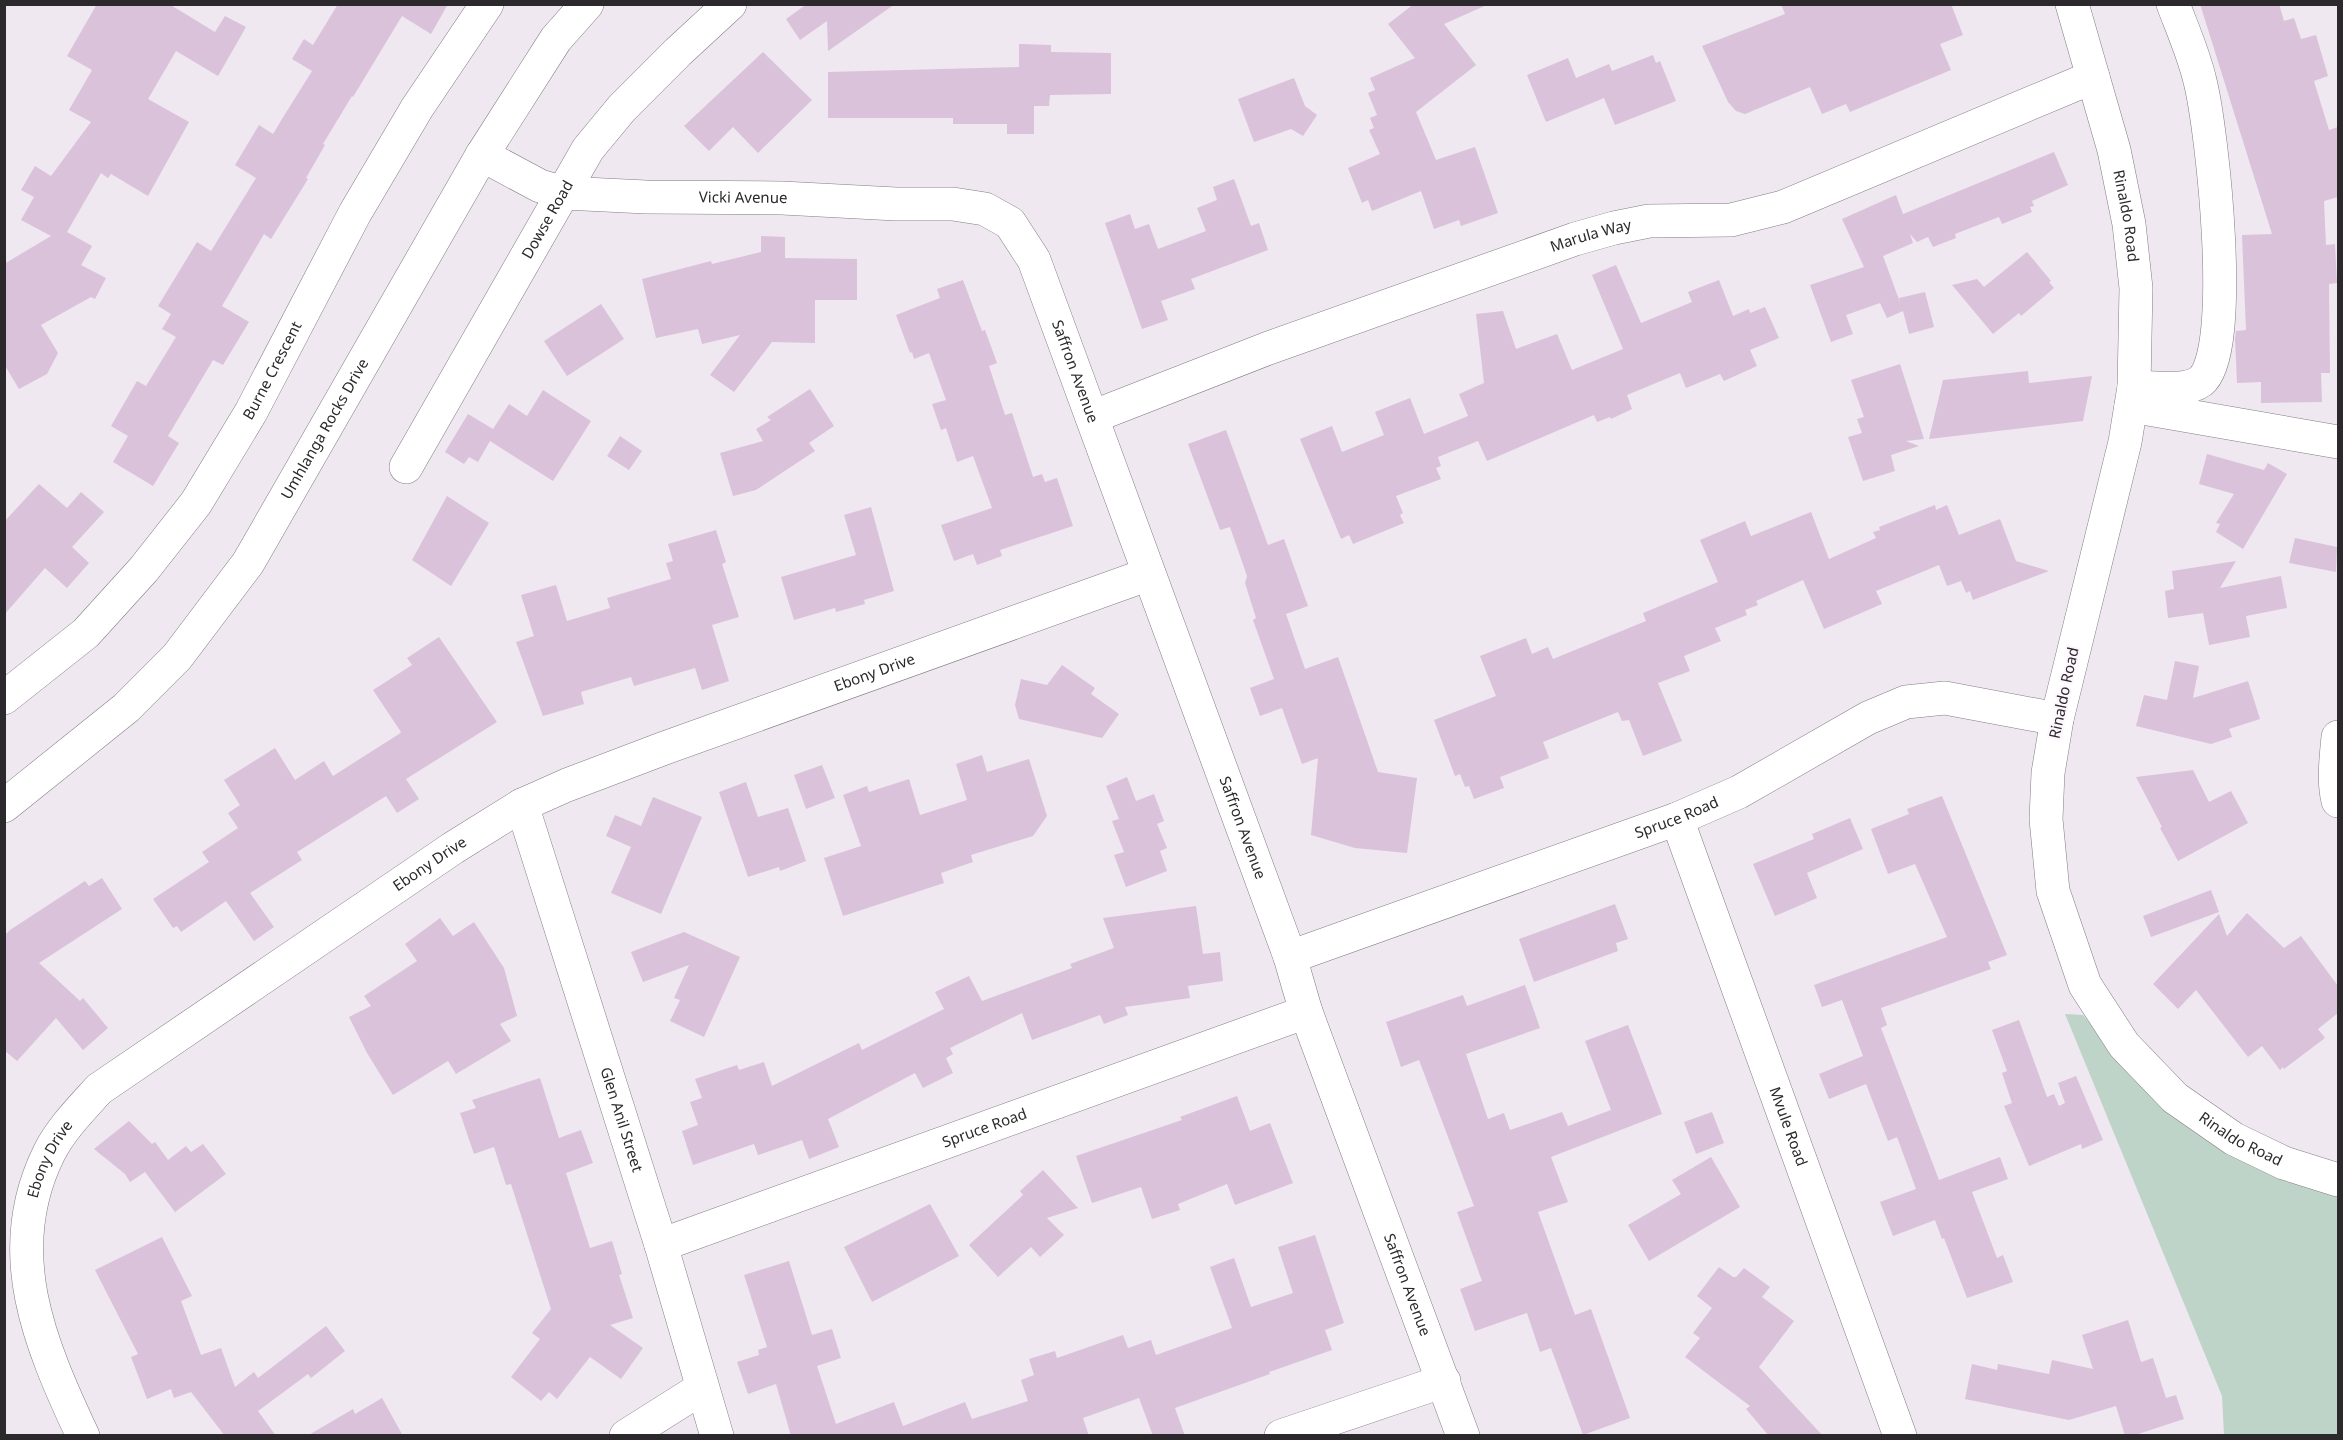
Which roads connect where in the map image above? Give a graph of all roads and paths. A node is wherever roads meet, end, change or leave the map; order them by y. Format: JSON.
{"nodes":[{"id":1,"x":487,"y":4,"type":"edge"},
{"id":2,"x":587,"y":4,"type":"edge"},
{"id":3,"x":730,"y":4,"type":"edge"},
{"id":4,"x":2072,"y":4,"type":"edge"},
{"id":5,"x":2173,"y":4,"type":"edge"},
{"id":6,"x":2093,"y":77,"type":"junction"},
{"id":7,"x":482,"y":155,"type":"junction"},
{"id":8,"x":564,"y":193,"type":"junction"},
{"id":9,"x":1010,"y":223,"type":"joint"},
{"id":10,"x":2133,"y":396,"type":"junction"},
{"id":11,"x":1092,"y":417,"type":"junction"},
{"id":12,"x":2338,"y":442,"type":"edge"},
{"id":13,"x":406,"y":467,"type":"dead end"},
{"id":14,"x":1149,"y":574,"type":"junction"},
{"id":15,"x":4,"y":698,"type":"edge"},
{"id":16,"x":2057,"y":719,"type":"junction"},
{"id":17,"x":2338,"y":737,"type":"edge"},
{"id":18,"x":2338,"y":801,"type":"edge"},
{"id":19,"x":522,"y":805,"type":"junction"},
{"id":20,"x":4,"y":806,"type":"edge"},
{"id":21,"x":1677,"y":819,"type":"junction"},
{"id":22,"x":1290,"y":957,"type":"junction"},
{"id":23,"x":1306,"y":1012,"type":"junction"},
{"id":24,"x":2338,"y":1180,"type":"edge"},
{"id":25,"x":661,"y":1245,"type":"junction"},
{"id":26,"x":1444,"y":1381,"type":"junction"},
{"id":27,"x":702,"y":1388,"type":"junction"},
{"id":28,"x":82,"y":1436,"type":"edge"},
{"id":29,"x":626,"y":1436,"type":"edge"},
{"id":30,"x":717,"y":1436,"type":"edge"},
{"id":31,"x":1281,"y":1436,"type":"edge"},
{"id":32,"x":1463,"y":1436,"type":"edge"},
{"id":33,"x":1900,"y":1436,"type":"edge"}],
"edges":[{"from":1,"to":15,"type":"street","name":"Burne Crescent"},
{"from":2,"to":7,"type":"street","name":"Umhlanga Rocks Drive"},
{"from":3,"to":8,"type":"street","name":"Dowse Road"},
{"from":4,"to":6,"type":"street","name":"Rinaldo Road"},
{"from":5,"to":10,"type":"street"},
{"from":6,"to":10,"type":"street","name":"Rinaldo Road"},
{"from":6,"to":11,"type":"street","name":"Marula Way"},
{"from":7,"to":8,"type":"street","name":"Vicki Avenue"},
{"from":7,"to":20,"type":"street","name":"Umhlanga Rocks Drive"},
{"from":8,"to":9,"type":"street","name":"Vicki Avenue"},
{"from":8,"to":13,"type":"street","name":"Dowse Road"},
{"from":9,"to":11,"type":"street","name":"Saffron Avenue"},
{"from":10,"to":12,"type":"street"},
{"from":10,"to":16,"type":"street","name":"Rinaldo Road"},
{"from":11,"to":14,"type":"street","name":"Saffron Avenue"},
{"from":14,"to":19,"type":"street","name":"Ebony Drive"},
{"from":14,"to":22,"type":"street","name":"Saffron Avenue"},
{"from":16,"to":21,"type":"street","name":"Spruce Road"},
{"from":16,"to":24,"type":"street","name":"Rinaldo Road"},
{"from":17,"to":18,"type":"street"},
{"from":19,"to":25,"type":"street","name":"Glen Anil Street"},
{"from":19,"to":28,"type":"street","name":"Ebony Drive"},
{"from":21,"to":22,"type":"street","name":"Spruce Road"},
{"from":21,"to":33,"type":"street","name":"Mvule Road"},
{"from":22,"to":23,"type":"street","name":"Saffron Avenue"},
{"from":23,"to":25,"type":"street","name":"Spruce Road"},
{"from":23,"to":26,"type":"street","name":"Saffron Avenue"},
{"from":25,"to":27,"type":"street","name":"Glen Anil Street"},
{"from":26,"to":31,"type":"street"},
{"from":26,"to":32,"type":"street","name":"Saffron Avenue"},
{"from":27,"to":29,"type":"street"},
{"from":27,"to":30,"type":"street","name":"Glen Anil Street"}]}
